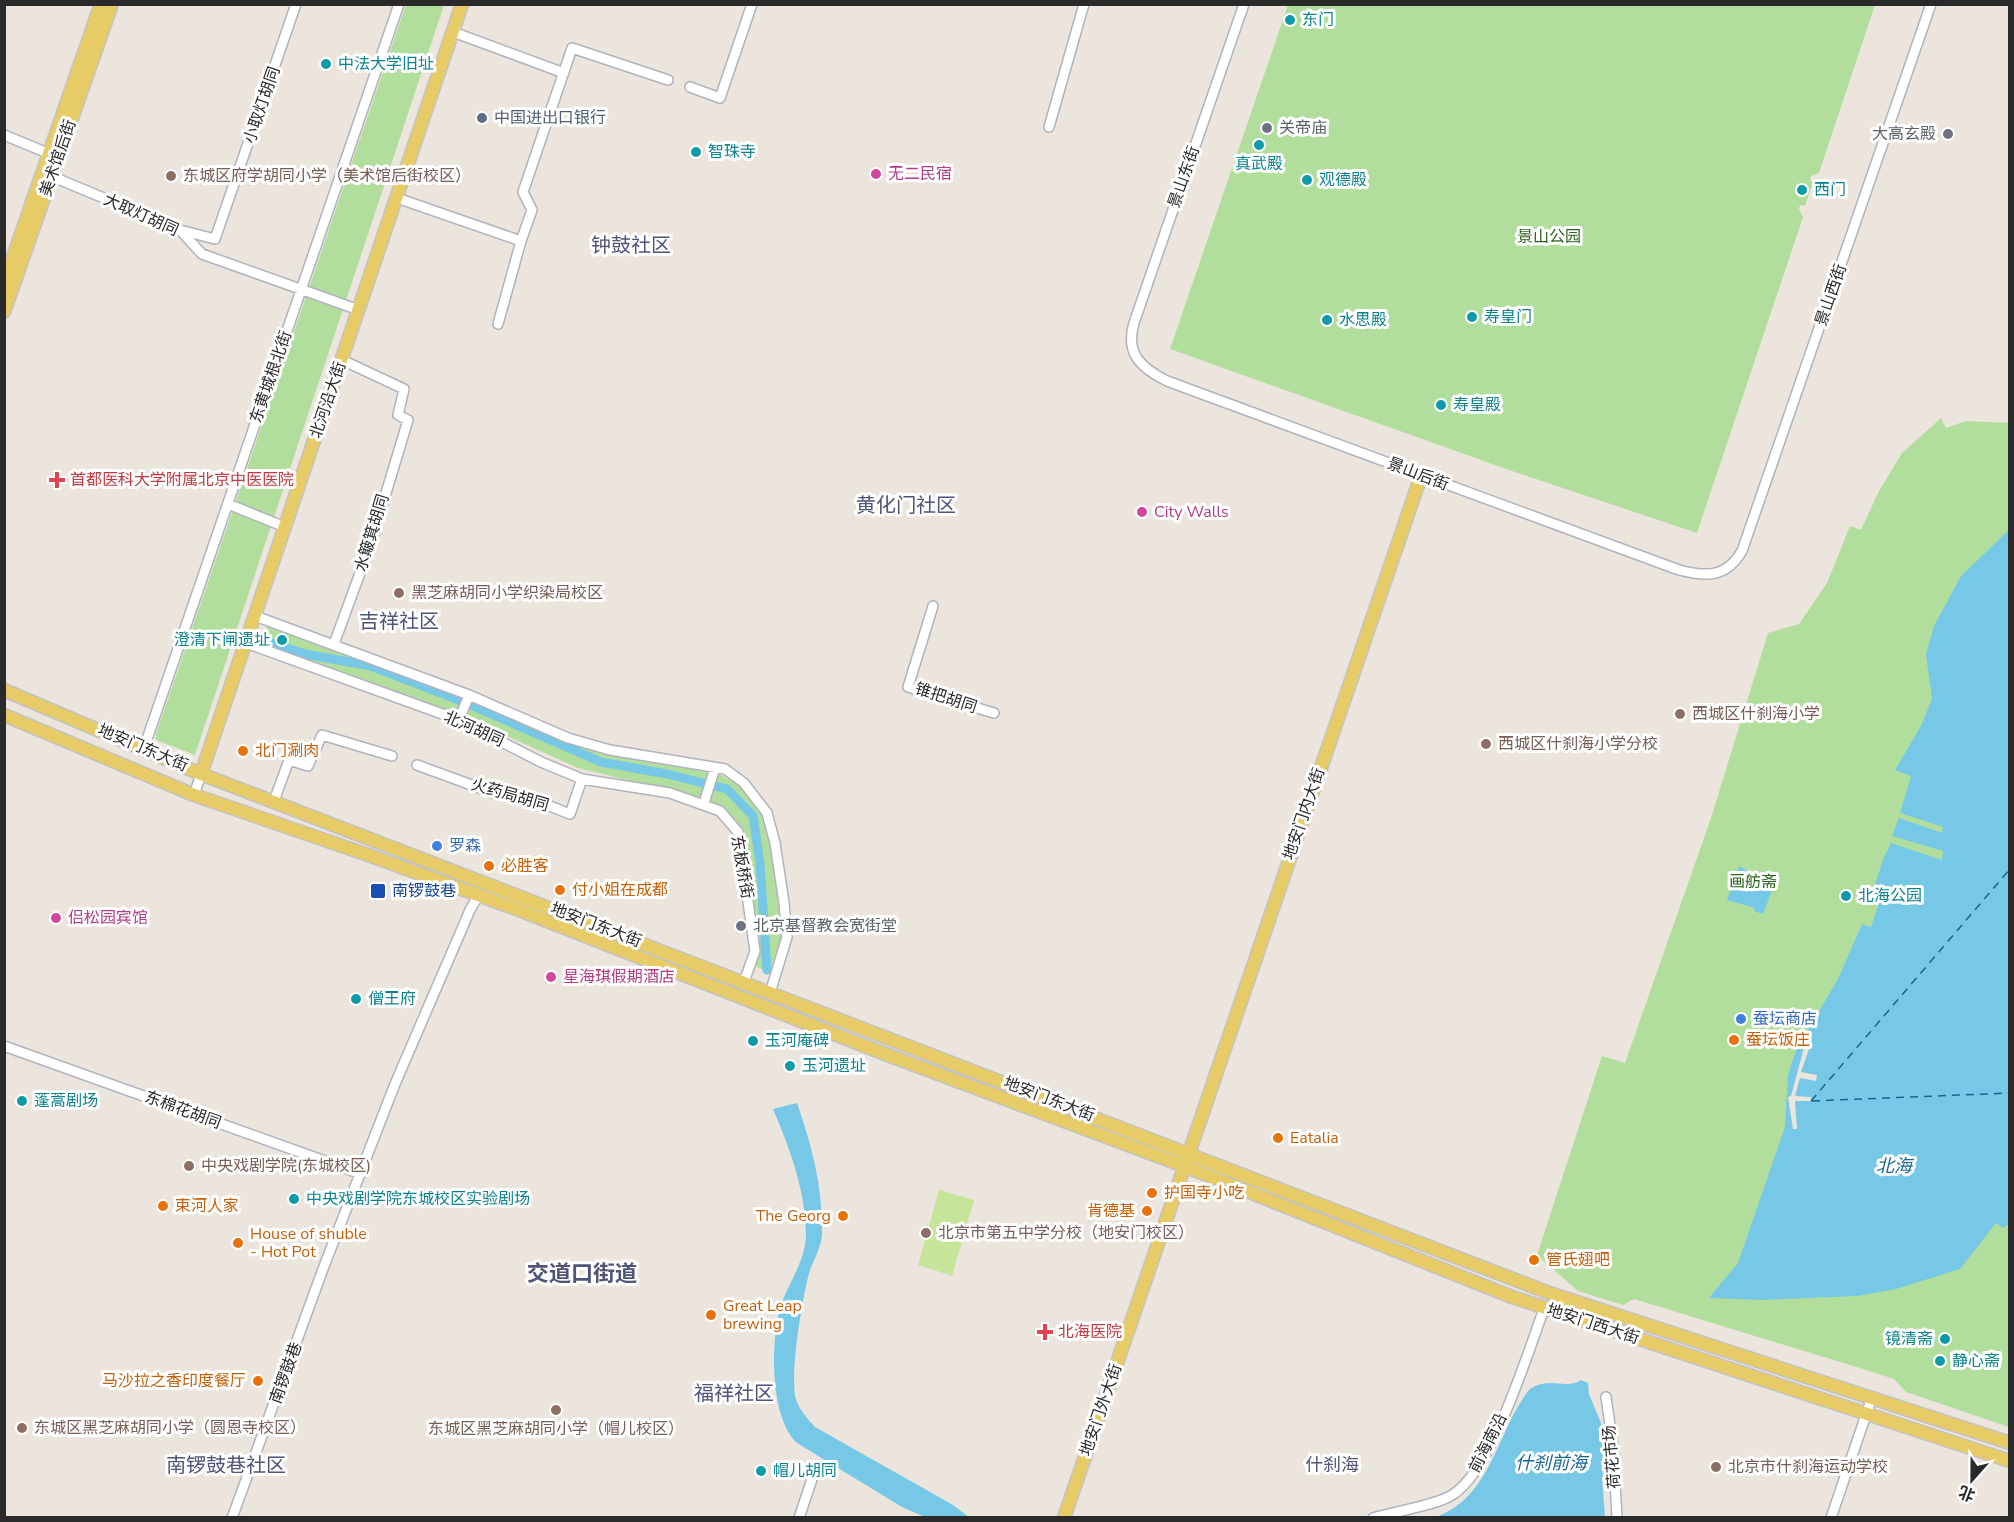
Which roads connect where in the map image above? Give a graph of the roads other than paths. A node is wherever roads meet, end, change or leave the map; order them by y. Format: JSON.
{"nodes":[{"id":1,"x":101,"y":4,"type":"edge"},
{"id":2,"x":112,"y":4,"type":"edge"},
{"id":3,"x":296,"y":4,"type":"edge"},
{"id":4,"x":399,"y":4,"type":"edge"},
{"id":5,"x":462,"y":4,"type":"edge"},
{"id":6,"x":752,"y":4,"type":"edge"},
{"id":7,"x":1084,"y":4,"type":"edge"},
{"id":8,"x":1244,"y":4,"type":"edge"},
{"id":9,"x":1931,"y":4,"type":"edge"},
{"id":10,"x":453,"y":32,"type":"junction"},
{"id":11,"x":564,"y":73,"type":"junction"},
{"id":12,"x":668,"y":80,"type":"dead end"},
{"id":13,"x":690,"y":87,"type":"dead end"},
{"id":14,"x":1050,"y":128,"type":"dead end"},
{"id":15,"x":4,"y":135,"type":"edge"},
{"id":16,"x":50,"y":154,"type":"junction"},
{"id":17,"x":51,"y":176,"type":"junction"},
{"id":18,"x":397,"y":198,"type":"junction"},
{"id":19,"x":180,"y":230,"type":"junction"},
{"id":20,"x":521,"y":241,"type":"junction"},
{"id":21,"x":4,"y":284,"type":"edge"},
{"id":22,"x":301,"y":290,"type":"junction"},
{"id":23,"x":359,"y":310,"type":"junction"},
{"id":24,"x":4,"y":312,"type":"edge"},
{"id":25,"x":498,"y":324,"type":"dead end"},
{"id":26,"x":1132,"y":350,"type":"joint"},
{"id":27,"x":342,"y":360,"type":"junction"},
{"id":28,"x":1421,"y":476,"type":"junction"},
{"id":29,"x":228,"y":504,"type":"junction"},
{"id":30,"x":285,"y":527,"type":"junction"},
{"id":31,"x":1717,"y":575,"type":"joint"},
{"id":32,"x":933,"y":606,"type":"dead end"},
{"id":33,"x":255,"y":616,"type":"junction"},
{"id":34,"x":246,"y":643,"type":"junction"},
{"id":35,"x":334,"y":644,"type":"junction"},
{"id":36,"x":4,"y":690,"type":"edge"},
{"id":37,"x":469,"y":694,"type":"junction"},
{"id":38,"x":994,"y":713,"type":"dead end"},
{"id":39,"x":4,"y":715,"type":"edge"},
{"id":40,"x":459,"y":720,"type":"junction"},
{"id":41,"x":144,"y":748,"type":"junction"},
{"id":42,"x":393,"y":756,"type":"dead end"},
{"id":43,"x":417,"y":765,"type":"dead end"},
{"id":44,"x":715,"y":768,"type":"junction"},
{"id":45,"x":201,"y":774,"type":"junction"},
{"id":46,"x":582,"y":779,"type":"junction"},
{"id":47,"x":194,"y":795,"type":"junction"},
{"id":48,"x":274,"y":801,"type":"junction"},
{"id":49,"x":704,"y":803,"type":"junction"},
{"id":50,"x":478,"y":896,"type":"junction"},
{"id":51,"x":744,"y":982,"type":"junction"},
{"id":52,"x":770,"y":993,"type":"junction"},
{"id":53,"x":4,"y":1046,"type":"edge"},
{"id":54,"x":1190,"y":1153,"type":"junction"},
{"id":55,"x":1184,"y":1166,"type":"junction"},
{"id":56,"x":361,"y":1174,"type":"junction"},
{"id":57,"x":1544,"y":1309,"type":"junction"},
{"id":58,"x":1606,"y":1397,"type":"dead end"},
{"id":59,"x":1871,"y":1400,"type":"junction"},
{"id":60,"x":1867,"y":1413,"type":"junction"},
{"id":61,"x":2010,"y":1443,"type":"edge"},
{"id":62,"x":2010,"y":1461,"type":"edge"},
{"id":63,"x":812,"y":1479,"type":"dead end"},
{"id":64,"x":232,"y":1518,"type":"edge"},
{"id":65,"x":799,"y":1518,"type":"edge"},
{"id":66,"x":1064,"y":1518,"type":"edge"},
{"id":67,"x":1373,"y":1518,"type":"edge"},
{"id":68,"x":1617,"y":1518,"type":"edge"},
{"id":69,"x":1831,"y":1518,"type":"edge"}],
"edges":[{"from":1,"to":16,"type":"main road","name":"美术馆后街"},
{"from":2,"to":17,"type":"main road","name":"美术馆后街"},
{"from":3,"to":19,"type":"street","name":"小取灯胡同"},
{"from":4,"to":22,"type":"street","name":"东黄城根北街"},
{"from":5,"to":10,"type":"main road","name":"北河沿大街"},
{"from":6,"to":13,"type":"street"},
{"from":7,"to":14,"type":"street"},
{"from":8,"to":26,"type":"street","name":"景山东街"},
{"from":9,"to":31,"type":"street","name":"景山西街"},
{"from":10,"to":11,"type":"street"},
{"from":10,"to":18,"type":"main road","name":"北河沿大街"},
{"from":11,"to":12,"type":"street"},
{"from":11,"to":20,"type":"street"},
{"from":15,"to":16,"type":"street"},
{"from":16,"to":17,"type":"street"},
{"from":16,"to":21,"type":"main road","name":"美术馆后街"},
{"from":17,"to":19,"type":"street","name":"大取灯胡同"},
{"from":17,"to":24,"type":"main road","name":"美术馆后街"},
{"from":18,"to":20,"type":"street"},
{"from":18,"to":23,"type":"main road","name":"北河沿大街"},
{"from":19,"to":22,"type":"street","name":"大取灯胡同"},
{"from":20,"to":25,"type":"street"},
{"from":22,"to":23,"type":"street","name":"大取灯胡同"},
{"from":22,"to":29,"type":"street","name":"东黄城根北街"},
{"from":23,"to":27,"type":"main road","name":"北河沿大街"},
{"from":26,"to":28,"type":"street","name":"景山后街"},
{"from":27,"to":30,"type":"main road","name":"北河沿大街"},
{"from":27,"to":35,"type":"street","name":"水簸箕胡同"},
{"from":28,"to":31,"type":"street","name":"景山后街"},
{"from":28,"to":54,"type":"main road","name":"地安门内大街"},
{"from":29,"to":30,"type":"street"},
{"from":29,"to":41,"type":"street","name":"东黄城根北街"},
{"from":30,"to":33,"type":"main road","name":"北河沿大街"},
{"from":32,"to":38,"type":"street","name":"锥把胡同"},
{"from":33,"to":34,"type":"main road","name":"北河沿大街"},
{"from":33,"to":35,"type":"street"},
{"from":34,"to":40,"type":"street","name":"北河胡同"},
{"from":34,"to":45,"type":"main road","name":"北河沿大街"},
{"from":35,"to":37,"type":"street"},
{"from":36,"to":41,"type":"main road","name":"地安门东大街"},
{"from":37,"to":40,"type":"street"},
{"from":37,"to":44,"type":"street"},
{"from":39,"to":47,"type":"main road","name":"地安门东大街"},
{"from":40,"to":46,"type":"street","name":"北河胡同"},
{"from":41,"to":45,"type":"main road","name":"地安门东大街"},
{"from":42,"to":48,"type":"street"},
{"from":43,"to":46,"type":"street","name":"火药局胡同"},
{"from":44,"to":49,"type":"street"},
{"from":44,"to":52,"type":"street"},
{"from":45,"to":47,"type":"street","name":"北河沿大街"},
{"from":45,"to":48,"type":"main road","name":"地安门东大街"},
{"from":46,"to":49,"type":"street","name":"北河胡同"},
{"from":47,"to":50,"type":"main road","name":"地安门东大街"},
{"from":48,"to":51,"type":"main road","name":"地安门东大街"},
{"from":49,"to":51,"type":"street","name":"东板桥街"},
{"from":50,"to":55,"type":"main road","name":"地安门东大街"},
{"from":50,"to":56,"type":"street","name":"南锣鼓巷"},
{"from":51,"to":52,"type":"main road","name":"地安门东大街"},
{"from":52,"to":54,"type":"main road","name":"地安门东大街"},
{"from":53,"to":56,"type":"street","name":"东棉花胡同"},
{"from":54,"to":55,"type":"main road","name":"地安门内大街"},
{"from":54,"to":59,"type":"main road","name":"地安门西大街"},
{"from":55,"to":57,"type":"main road","name":"地安门西大街"},
{"from":55,"to":66,"type":"main road","name":"地安门外大街"},
{"from":56,"to":64,"type":"street","name":"南锣鼓巷"},
{"from":57,"to":60,"type":"main road","name":"地安门西大街"},
{"from":57,"to":67,"type":"street","name":"前海南沿"},
{"from":58,"to":68,"type":"street","name":"荷花市场"},
{"from":59,"to":60,"type":"street"},
{"from":59,"to":61,"type":"main road","name":"地安门西大街"},
{"from":60,"to":62,"type":"main road","name":"地安门西大街"},
{"from":60,"to":69,"type":"street"},
{"from":63,"to":65,"type":"street"}]}
